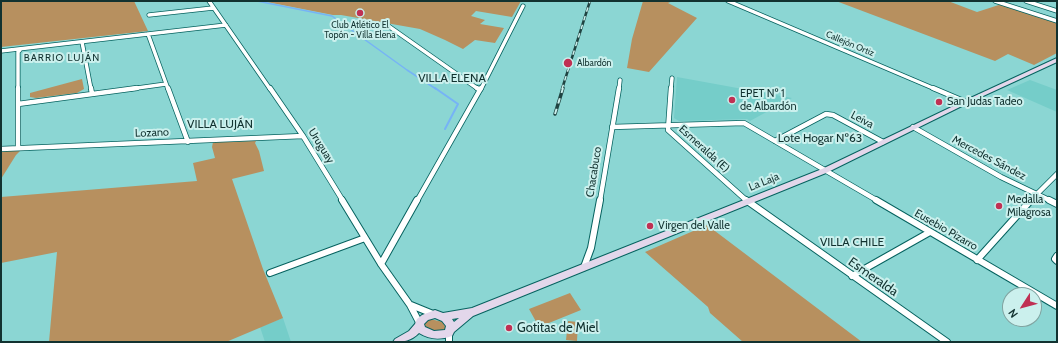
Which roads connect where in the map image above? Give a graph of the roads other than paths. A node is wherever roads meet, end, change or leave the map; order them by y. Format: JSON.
{"nodes":[{"id":1,"x":209,"y":1,"type":"edge"},
{"id":2,"x":728,"y":1,"type":"edge"},
{"id":3,"x":995,"y":1,"type":"edge"},
{"id":4,"x":1026,"y":1,"type":"edge"},
{"id":5,"x":523,"y":6,"type":"dead end"},
{"id":6,"x":213,"y":8,"type":"junction"},
{"id":7,"x":1057,"y":11,"type":"edge"},
{"id":8,"x":149,"y":16,"type":"dead end"},
{"id":9,"x":1057,"y":21,"type":"edge"},
{"id":10,"x":226,"y":25,"type":"junction"},
{"id":11,"x":387,"y":25,"type":"dead end"},
{"id":12,"x":148,"y":34,"type":"junction"},
{"id":13,"x":82,"y":42,"type":"junction"},
{"id":14,"x":21,"y":49,"type":"junction"},
{"id":15,"x":1,"y":51,"type":"edge"},
{"id":16,"x":1057,"y":60,"type":"edge"},
{"id":17,"x":672,"y":78,"type":"dead end"},
{"id":18,"x":620,"y":80,"type":"dead end"},
{"id":19,"x":166,"y":84,"type":"junction"},
{"id":20,"x":480,"y":90,"type":"junction"},
{"id":21,"x":92,"y":94,"type":"junction"},
{"id":22,"x":966,"y":102,"type":"junction"},
{"id":23,"x":18,"y":104,"type":"junction"},
{"id":24,"x":669,"y":125,"type":"junction"},
{"id":25,"x":612,"y":127,"type":"junction"},
{"id":26,"x":913,"y":127,"type":"junction"},
{"id":27,"x":303,"y":136,"type":"junction"},
{"id":28,"x":775,"y":141,"type":"junction"},
{"id":29,"x":188,"y":142,"type":"junction"},
{"id":30,"x":883,"y":142,"type":"junction"},
{"id":31,"x":18,"y":148,"type":"junction"},
{"id":32,"x":1,"y":149,"type":"edge"},
{"id":33,"x":824,"y":171,"type":"junction"},
{"id":34,"x":1057,"y":174,"type":"edge"},
{"id":35,"x":1036,"y":194,"type":"junction"},
{"id":36,"x":748,"y":202,"type":"junction"},
{"id":37,"x":1057,"y":204,"type":"edge"},
{"id":38,"x":930,"y":232,"type":"junction"},
{"id":39,"x":365,"y":238,"type":"junction"},
{"id":40,"x":1057,"y":256,"type":"edge"},
{"id":41,"x":977,"y":260,"type":"junction"},
{"id":42,"x":1057,"y":261,"type":"edge"},
{"id":43,"x":381,"y":264,"type":"junction"},
{"id":44,"x":584,"y":267,"type":"junction"},
{"id":45,"x":270,"y":273,"type":"dead end"},
{"id":46,"x":852,"y":276,"type":"junction"},
{"id":47,"x":410,"y":305,"type":"junction"},
{"id":48,"x":1057,"y":306,"type":"edge"},
{"id":49,"x":473,"y":312,"type":"junction"},
{"id":50,"x":440,"y":315,"type":"junction"},
{"id":51,"x":420,"y":325,"type":"junction"},
{"id":52,"x":449,"y":335,"type":"edge"},
{"id":53,"x":398,"y":342,"type":"edge"},
{"id":54,"x":430,"y":342,"type":"edge"},
{"id":55,"x":947,"y":342,"type":"edge"}],
"edges":[{"from":1,"to":6,"type":"street","name":"Uruguay"},
{"from":2,"to":22,"type":"street","name":"Callejón Ortiz"},
{"from":3,"to":9,"type":"street"},
{"from":4,"to":7,"type":"street"},
{"from":5,"to":20,"type":"street"},
{"from":6,"to":8,"type":"street"},
{"from":6,"to":10,"type":"street","name":"Uruguay"},
{"from":10,"to":12,"type":"street"},
{"from":10,"to":27,"type":"street","name":"Uruguay"},
{"from":11,"to":20,"type":"street"},
{"from":12,"to":13,"type":"street"},
{"from":12,"to":19,"type":"street"},
{"from":13,"to":14,"type":"street"},
{"from":13,"to":21,"type":"street"},
{"from":14,"to":15,"type":"street"},
{"from":14,"to":23,"type":"street"},
{"from":16,"to":22,"type":"main road","name":"La Laja"},
{"from":17,"to":24,"type":"street","name":"Esmeralda (E)"},
{"from":18,"to":25,"type":"street","name":"Chacabuco"},
{"from":19,"to":21,"type":"street"},
{"from":19,"to":29,"type":"street"},
{"from":20,"to":43,"type":"street"},
{"from":21,"to":23,"type":"street"},
{"from":22,"to":26,"type":"main road","name":"La Laja"},
{"from":23,"to":31,"type":"street"},
{"from":24,"to":25,"type":"street"},
{"from":24,"to":28,"type":"street","name":"Eusebio Pizarro"},
{"from":24,"to":36,"type":"street","name":"Esmeralda (E)"},
{"from":25,"to":44,"type":"street","name":"Chacabuco"},
{"from":26,"to":30,"type":"main road","name":"La Laja"},
{"from":26,"to":35,"type":"street","name":"Mercedes Sández"},
{"from":27,"to":29,"type":"street","name":"Lozano"},
{"from":27,"to":39,"type":"street","name":"Uruguay"},
{"from":28,"to":30,"type":"street","name":"Leiva"},
{"from":28,"to":33,"type":"street","name":"Eusebio Pizarro"},
{"from":29,"to":31,"type":"street","name":"Lozano"},
{"from":30,"to":33,"type":"main road","name":"La Laja"},
{"from":31,"to":32,"type":"street","name":"Lozano"},
{"from":33,"to":36,"type":"main road","name":"La Laja"},
{"from":33,"to":38,"type":"street","name":"Eusebio Pizarro"},
{"from":34,"to":35,"type":"street"},
{"from":35,"to":37,"type":"street","name":"Mercedes Sández"},
{"from":35,"to":41,"type":"street"},
{"from":36,"to":44,"type":"main road","name":"La Laja"},
{"from":36,"to":46,"type":"street","name":"Esmeralda"},
{"from":38,"to":41,"type":"street","name":"Eusebio Pizarro"},
{"from":38,"to":46,"type":"street"},
{"from":39,"to":43,"type":"street","name":"Uruguay"},
{"from":39,"to":45,"type":"street"},
{"from":40,"to":42,"type":"street"},
{"from":41,"to":48,"type":"street","name":"Eusebio Pizarro"},
{"from":43,"to":47,"type":"street","name":"Uruguay"},
{"from":44,"to":49,"type":"main road","name":"La Laja"},
{"from":46,"to":55,"type":"street","name":"Esmeralda"},
{"from":47,"to":50,"type":"street"},
{"from":47,"to":51,"type":"street","name":"Uruguay"},
{"from":49,"to":50,"type":"main road","name":"La Laja"},
{"from":49,"to":52,"type":"main road","name":"La Laja"},
{"from":50,"to":51,"type":"main road"},
{"from":50,"to":52,"type":"main road"},
{"from":51,"to":53,"type":"main road"},
{"from":51,"to":54,"type":"main road"},
{"from":52,"to":54,"type":"main road"}]}
